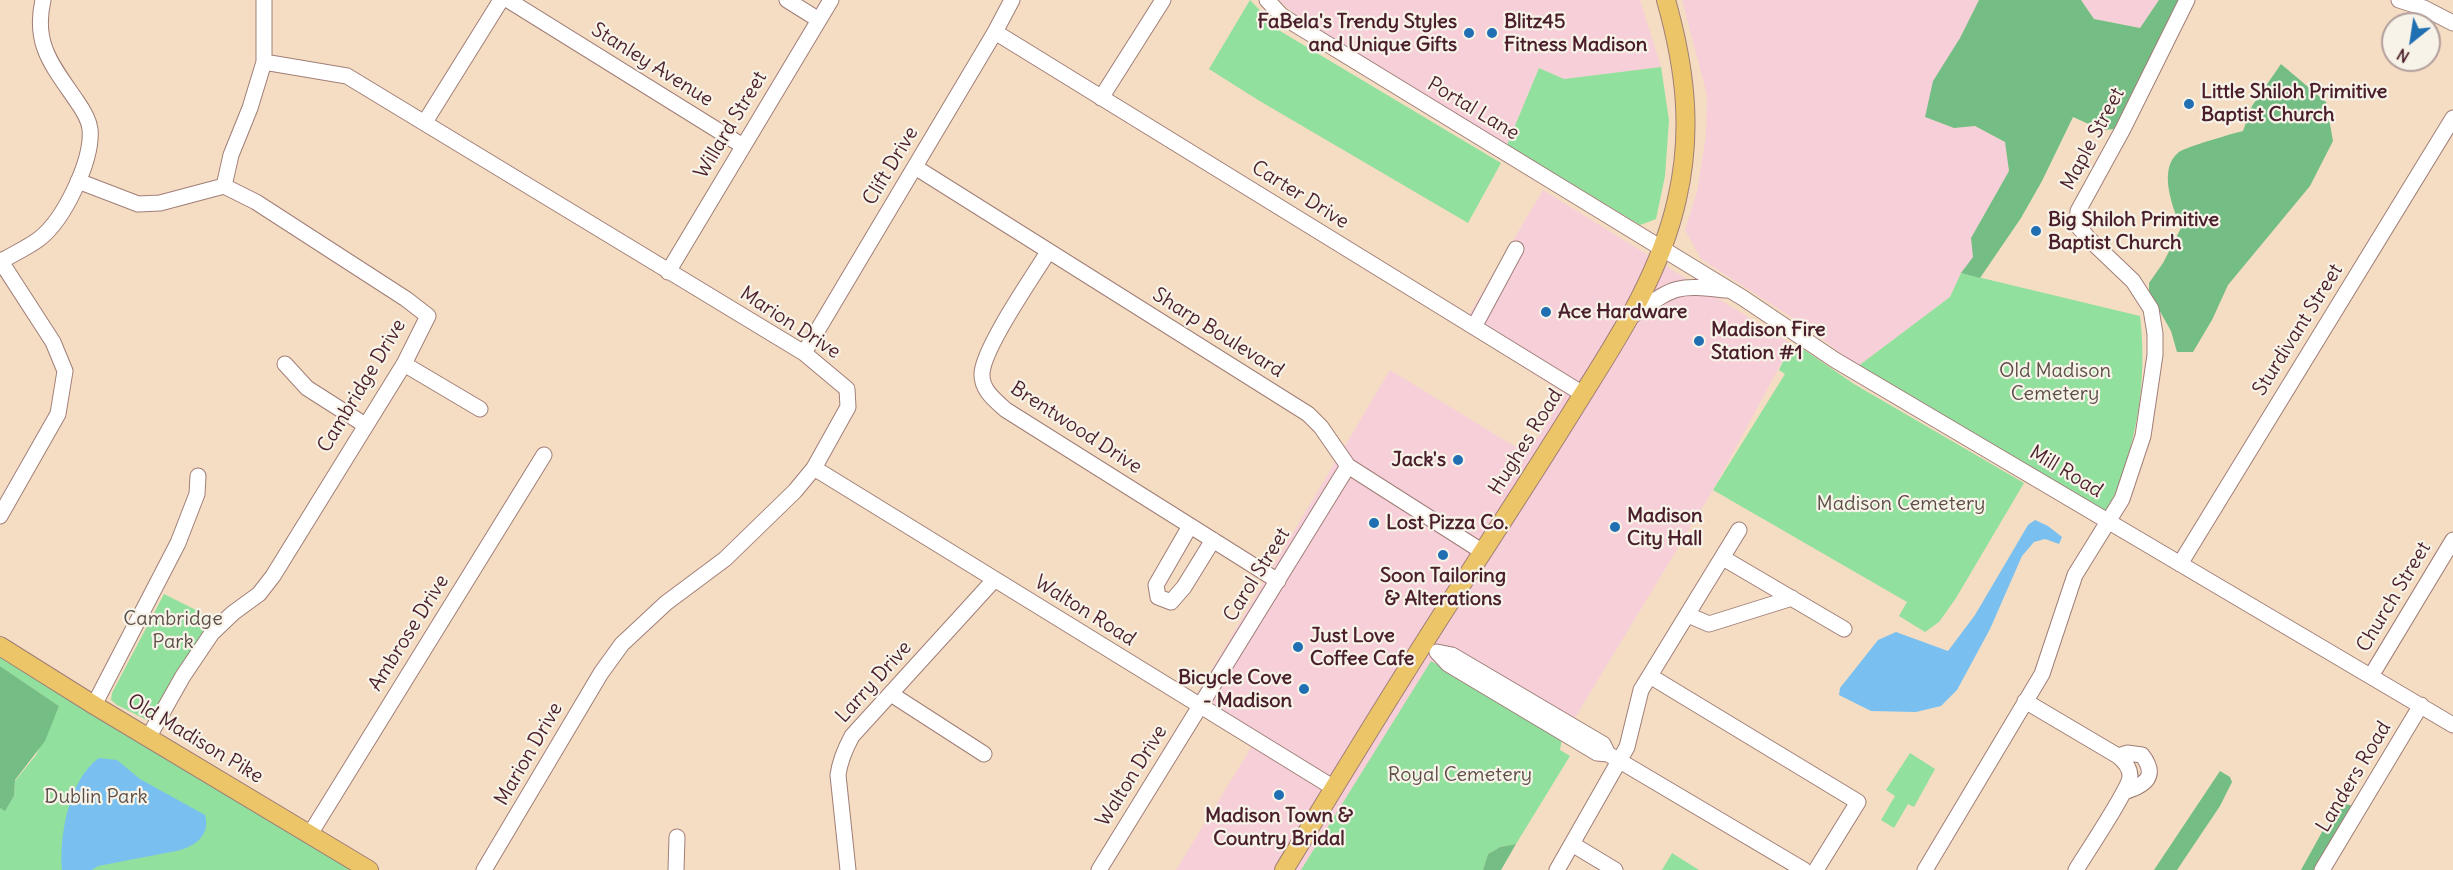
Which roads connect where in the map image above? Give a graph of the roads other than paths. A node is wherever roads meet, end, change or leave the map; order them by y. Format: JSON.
{"nodes":[{"id":1,"x":42,"y":0,"type":"edge"},
{"id":2,"x":264,"y":0,"type":"edge"},
{"id":3,"x":501,"y":0,"type":"edge"},
{"id":4,"x":508,"y":0,"type":"edge"},
{"id":5,"x":788,"y":0,"type":"edge"},
{"id":6,"x":831,"y":0,"type":"edge"},
{"id":7,"x":1012,"y":0,"type":"edge"},
{"id":8,"x":1162,"y":0,"type":"edge"},
{"id":9,"x":1267,"y":0,"type":"edge"},
{"id":10,"x":1666,"y":0,"type":"edge"},
{"id":11,"x":2187,"y":0,"type":"edge"},
{"id":12,"x":2398,"y":0,"type":"edge"},
{"id":13,"x":819,"y":20,"type":"junction"},
{"id":14,"x":2453,"y":23,"type":"edge"},
{"id":15,"x":995,"y":32,"type":"junction"},
{"id":16,"x":264,"y":62,"type":"junction"},
{"id":17,"x":1101,"y":98,"type":"junction"},
{"id":18,"x":2453,"y":118,"type":"edge"},
{"id":19,"x":425,"y":122,"type":"junction"},
{"id":20,"x":743,"y":146,"type":"junction"},
{"id":21,"x":915,"y":167,"type":"junction"},
{"id":22,"x":78,"y":181,"type":"junction"},
{"id":23,"x":224,"y":186,"type":"junction"},
{"id":24,"x":1662,"y":248,"type":"junction"},
{"id":25,"x":1516,"y":249,"type":"dead end"},
{"id":26,"x":1048,"y":252,"type":"junction"},
{"id":27,"x":0,"y":261,"type":"edge"},
{"id":28,"x":668,"y":272,"type":"junction"},
{"id":29,"x":1732,"y":291,"type":"junction"},
{"id":30,"x":1632,"y":315,"type":"junction"},
{"id":31,"x":1474,"y":327,"type":"junction"},
{"id":32,"x":804,"y":353,"type":"junction"},
{"id":33,"x":285,"y":364,"type":"dead end"},
{"id":34,"x":404,"y":364,"type":"junction"},
{"id":35,"x":1583,"y":394,"type":"junction"},
{"id":36,"x":480,"y":410,"type":"dead end"},
{"id":37,"x":365,"y":425,"type":"junction"},
{"id":38,"x":544,"y":455,"type":"dead end"},
{"id":39,"x":1348,"y":466,"type":"junction"},
{"id":40,"x":814,"y":468,"type":"junction"},
{"id":41,"x":198,"y":476,"type":"dead end"},
{"id":42,"x":0,"y":516,"type":"edge"},
{"id":43,"x":2109,"y":522,"type":"junction"},
{"id":44,"x":1190,"y":526,"type":"junction"},
{"id":45,"x":1739,"y":530,"type":"dead end"},
{"id":46,"x":1213,"y":540,"type":"junction"},
{"id":47,"x":2453,"y":540,"type":"edge"},
{"id":48,"x":1483,"y":552,"type":"junction"},
{"id":49,"x":1723,"y":558,"type":"junction"},
{"id":50,"x":2180,"y":564,"type":"junction"},
{"id":51,"x":994,"y":580,"type":"junction"},
{"id":52,"x":1278,"y":581,"type":"junction"},
{"id":53,"x":1792,"y":598,"type":"junction"},
{"id":54,"x":1688,"y":615,"type":"junction"},
{"id":55,"x":1844,"y":629,"type":"dead end"},
{"id":56,"x":0,"y":646,"type":"edge"},
{"id":57,"x":1430,"y":648,"type":"junction"},
{"id":58,"x":1650,"y":676,"type":"junction"},
{"id":59,"x":2372,"y":676,"type":"junction"},
{"id":60,"x":891,"y":694,"type":"junction"},
{"id":61,"x":2025,"y":701,"type":"junction"},
{"id":62,"x":94,"y":705,"type":"junction"},
{"id":63,"x":2421,"y":705,"type":"junction"},
{"id":64,"x":1202,"y":706,"type":"junction"},
{"id":65,"x":2453,"y":725,"type":"edge"},
{"id":66,"x":148,"y":738,"type":"junction"},
{"id":67,"x":984,"y":754,"type":"dead end"},
{"id":68,"x":1614,"y":758,"type":"junction"},
{"id":69,"x":1334,"y":788,"type":"junction"},
{"id":70,"x":310,"y":834,"type":"junction"},
{"id":71,"x":677,"y":837,"type":"dead end"},
{"id":72,"x":1572,"y":844,"type":"junction"},
{"id":73,"x":369,"y":870,"type":"edge"},
{"id":74,"x":484,"y":870,"type":"edge"},
{"id":75,"x":676,"y":870,"type":"edge"},
{"id":76,"x":848,"y":870,"type":"edge"},
{"id":77,"x":1100,"y":870,"type":"edge"},
{"id":78,"x":1284,"y":870,"type":"edge"},
{"id":79,"x":1557,"y":870,"type":"edge"},
{"id":80,"x":1615,"y":870,"type":"edge"},
{"id":81,"x":1804,"y":870,"type":"edge"},
{"id":82,"x":1816,"y":870,"type":"edge"},
{"id":83,"x":1925,"y":870,"type":"edge"},
{"id":84,"x":2076,"y":870,"type":"edge"},
{"id":85,"x":2322,"y":870,"type":"edge"}],
"edges":[{"from":1,"to":22,"type":"street"},
{"from":2,"to":16,"type":"street"},
{"from":3,"to":19,"type":"street"},
{"from":4,"to":20,"type":"street","name":"Stanley Avenue"},
{"from":5,"to":13,"type":"street"},
{"from":6,"to":13,"type":"street","name":"Willard Street"},
{"from":7,"to":15,"type":"street","name":"Clift Drive"},
{"from":8,"to":17,"type":"street"},
{"from":9,"to":24,"type":"street","name":"Portal Lane"},
{"from":10,"to":24,"type":"main road","name":"Hughes Road"},
{"from":11,"to":43,"type":"street","name":"Maple Street"},
{"from":12,"to":14,"type":"street"},
{"from":13,"to":20,"type":"street","name":"Willard Street"},
{"from":15,"to":17,"type":"street","name":"Carter Drive"},
{"from":15,"to":21,"type":"street","name":"Clift Drive"},
{"from":16,"to":19,"type":"street","name":"Marion Drive"},
{"from":16,"to":23,"type":"street"},
{"from":17,"to":31,"type":"street","name":"Carter Drive"},
{"from":18,"to":50,"type":"street","name":"Sturdivant Street"},
{"from":19,"to":28,"type":"street","name":"Marion Drive"},
{"from":20,"to":28,"type":"street","name":"Willard Street"},
{"from":21,"to":26,"type":"street","name":"Sharp Boulevard"},
{"from":21,"to":32,"type":"street","name":"Clift Drive"},
{"from":22,"to":23,"type":"street"},
{"from":22,"to":27,"type":"street"},
{"from":23,"to":34,"type":"street","name":"Cambridge Drive"},
{"from":24,"to":29,"type":"street","name":"Mill Road"},
{"from":24,"to":30,"type":"main road","name":"Hughes Road"},
{"from":25,"to":31,"type":"street"},
{"from":26,"to":39,"type":"street","name":"Sharp Boulevard"},
{"from":26,"to":44,"type":"street","name":"Brentwood Drive"},
{"from":27,"to":42,"type":"street"},
{"from":28,"to":32,"type":"street","name":"Marion Drive"},
{"from":29,"to":30,"type":"street"},
{"from":29,"to":43,"type":"street","name":"Mill Road"},
{"from":30,"to":35,"type":"main road","name":"Hughes Road"},
{"from":31,"to":35,"type":"street","name":"Carter Drive"},
{"from":32,"to":40,"type":"street","name":"Marion Drive"},
{"from":33,"to":37,"type":"street"},
{"from":34,"to":36,"type":"street"},
{"from":34,"to":37,"type":"street","name":"Cambridge Drive"},
{"from":35,"to":48,"type":"main road","name":"Hughes Road"},
{"from":37,"to":66,"type":"street","name":"Cambridge Drive"},
{"from":38,"to":70,"type":"street","name":"Ambrose Drive"},
{"from":39,"to":48,"type":"street","name":"Sharp Boulevard"},
{"from":39,"to":52,"type":"street","name":"Carol Street"},
{"from":40,"to":51,"type":"street","name":"Walton Road"},
{"from":40,"to":74,"type":"street","name":"Marion Drive"},
{"from":41,"to":62,"type":"street"},
{"from":43,"to":50,"type":"street","name":"Mill Road"},
{"from":43,"to":61,"type":"street","name":"Maple Street"},
{"from":44,"to":46,"type":"street","name":"Brentwood Drive"},
{"from":44,"to":46,"type":"street"},
{"from":45,"to":49,"type":"street"},
{"from":46,"to":52,"type":"street","name":"Brentwood Drive"},
{"from":47,"to":59,"type":"street","name":"Church Street"},
{"from":48,"to":57,"type":"main road","name":"Hughes Road"},
{"from":49,"to":53,"type":"street"},
{"from":49,"to":54,"type":"street"},
{"from":50,"to":59,"type":"street","name":"Mill Road"},
{"from":51,"to":60,"type":"street","name":"Larry Drive"},
{"from":51,"to":64,"type":"street","name":"Walton Road"},
{"from":52,"to":64,"type":"street","name":"Carol Street"},
{"from":53,"to":54,"type":"street"},
{"from":53,"to":55,"type":"street"},
{"from":54,"to":58,"type":"street"},
{"from":56,"to":62,"type":"main road","name":"Old Madison Pike"},
{"from":57,"to":68,"type":"street"},
{"from":57,"to":69,"type":"main road","name":"Hughes Road"},
{"from":58,"to":68,"type":"street"},
{"from":58,"to":82,"type":"street"},
{"from":59,"to":63,"type":"street","name":"Mill Road"},
{"from":60,"to":67,"type":"street"},
{"from":60,"to":76,"type":"street","name":"Larry Drive"},
{"from":61,"to":83,"type":"street","name":"Maple Street"},
{"from":61,"to":84,"type":"street"},
{"from":62,"to":66,"type":"main road","name":"Old Madison Pike"},
{"from":63,"to":65,"type":"street","name":"Mill Road"},
{"from":63,"to":85,"type":"street","name":"Landers Road"},
{"from":64,"to":69,"type":"street","name":"Walton Road"},
{"from":64,"to":77,"type":"street","name":"Walton Drive"},
{"from":66,"to":70,"type":"main road","name":"Old Madison Pike"},
{"from":68,"to":72,"type":"street"},
{"from":68,"to":81,"type":"street"},
{"from":69,"to":78,"type":"main road","name":"Hughes Road"},
{"from":70,"to":73,"type":"main road","name":"Old Madison Pike"},
{"from":71,"to":75,"type":"street"},
{"from":72,"to":79,"type":"street"},
{"from":72,"to":80,"type":"street"}]}
